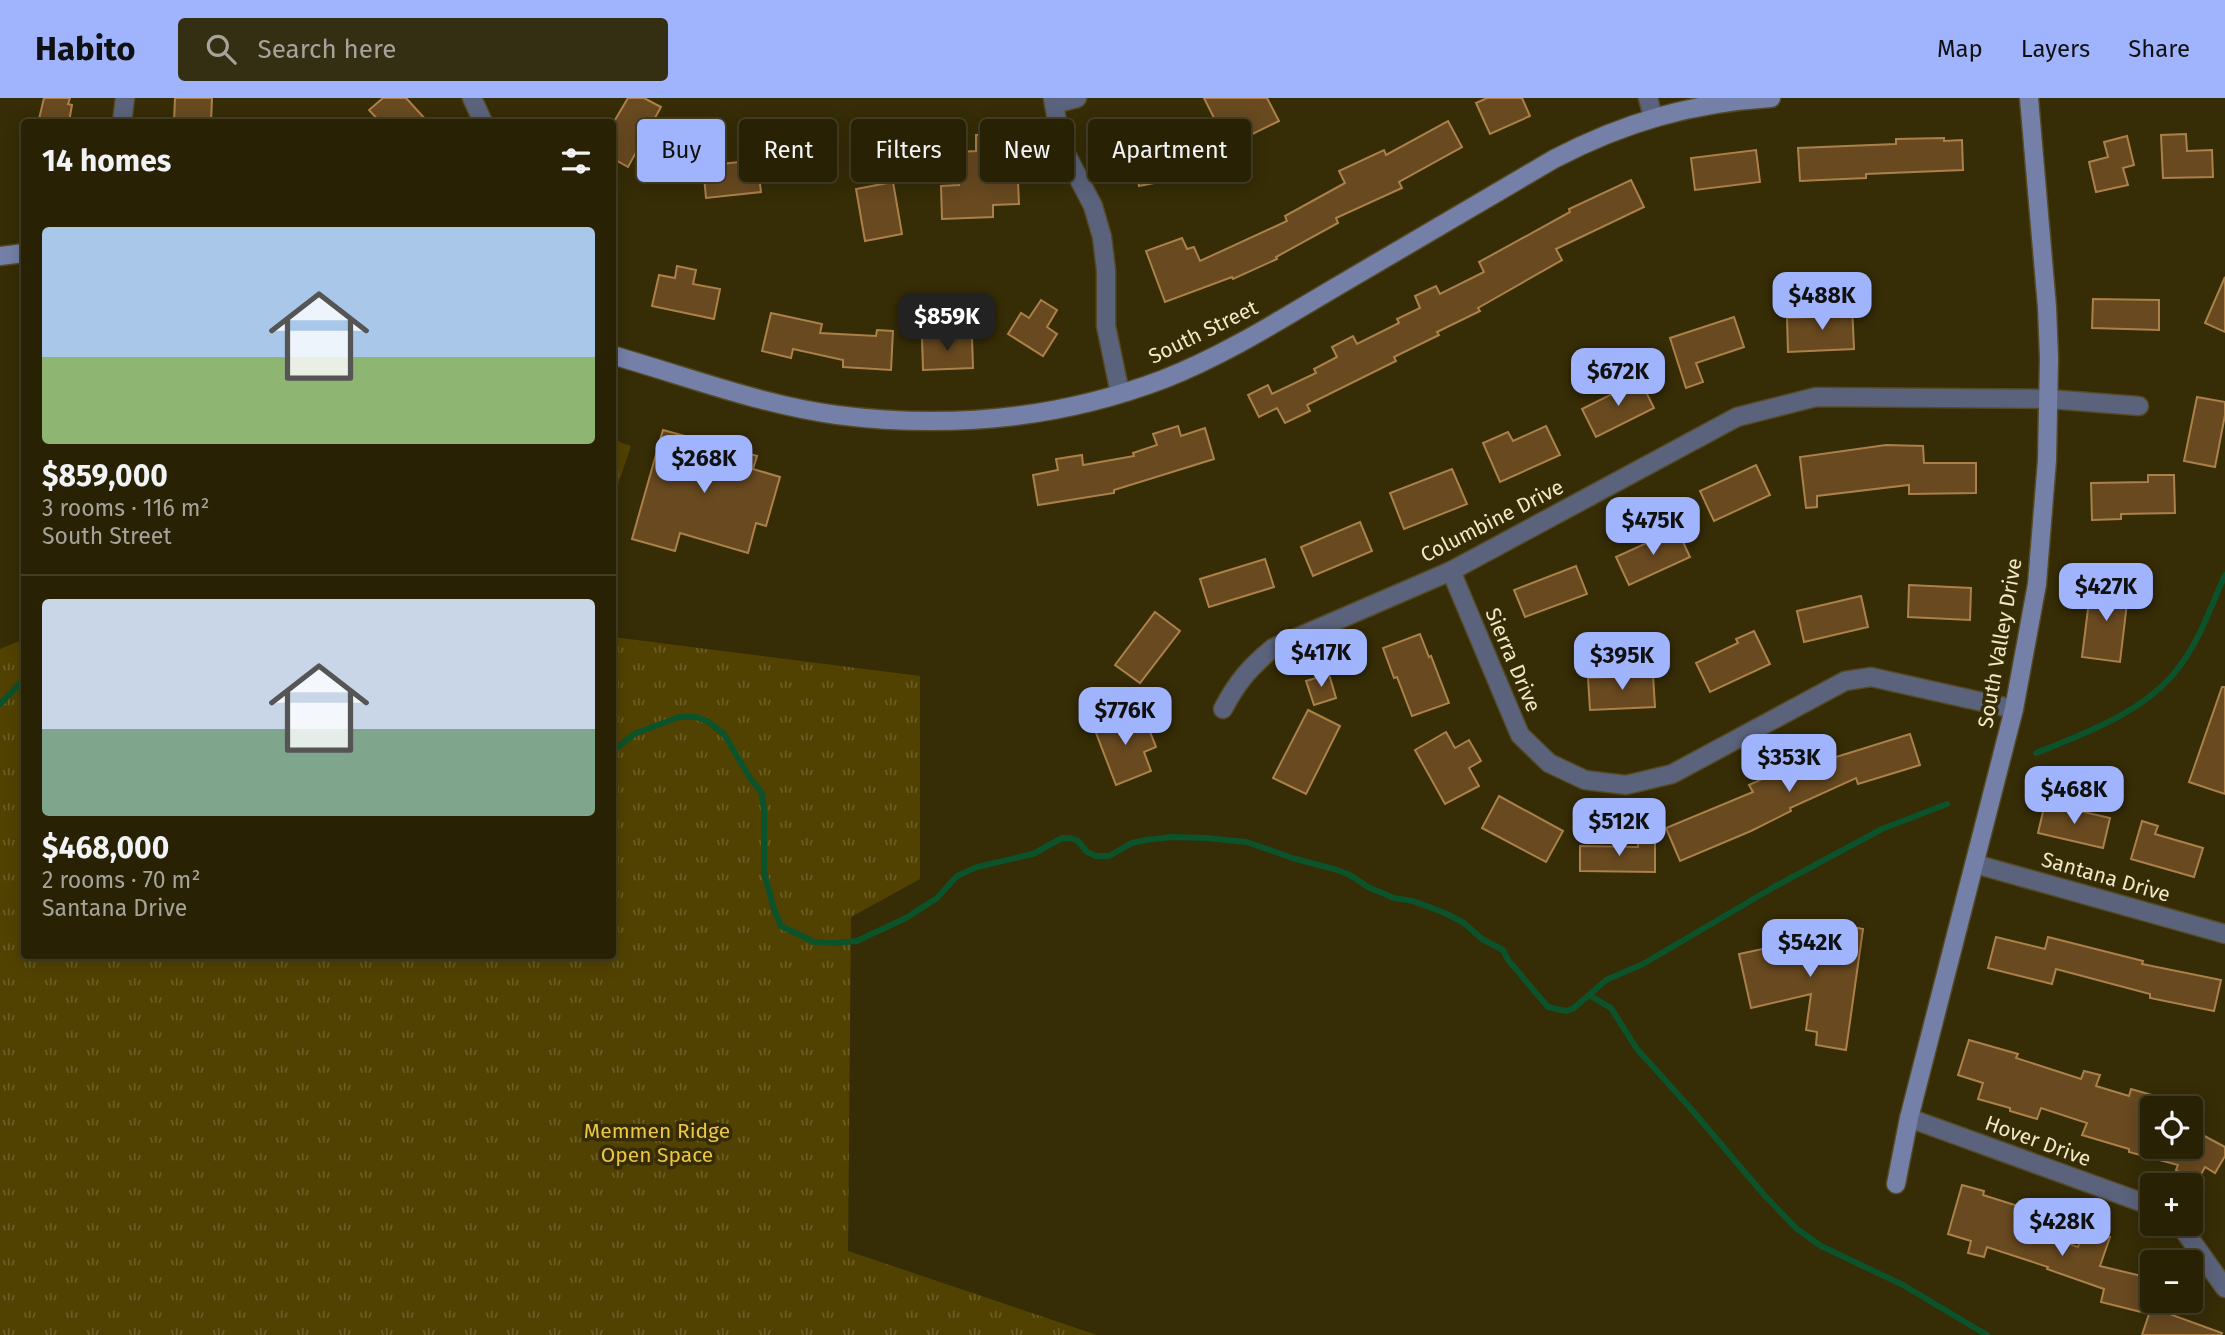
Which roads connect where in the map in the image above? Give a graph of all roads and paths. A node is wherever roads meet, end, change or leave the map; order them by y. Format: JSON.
{"nodes":[{"id":1,"x":125,"y":98,"type":"edge"},
{"id":2,"x":472,"y":98,"type":"edge"},
{"id":3,"x":1077,"y":98,"type":"edge"},
{"id":4,"x":1648,"y":98,"type":"edge"},
{"id":5,"x":1771,"y":98,"type":"edge"},
{"id":6,"x":2029,"y":98,"type":"edge"},
{"id":7,"x":1054,"y":101,"type":"edge"},
{"id":8,"x":1653,"y":117,"type":"junction"},
{"id":9,"x":122,"y":119,"type":"edge"},
{"id":10,"x":482,"y":119,"type":"edge"},
{"id":11,"x":21,"y":253,"type":"edge"},
{"id":12,"x":0,"y":256,"type":"edge"},
{"id":13,"x":616,"y":356,"type":"edge"},
{"id":14,"x":1120,"y":393,"type":"junction"},
{"id":15,"x":2049,"y":399,"type":"junction"},
{"id":16,"x":2139,"y":406,"type":"dead end"},
{"id":17,"x":1451,"y":571,"type":"junction"},
{"id":18,"x":1223,"y":709,"type":"dead end"},
{"id":19,"x":2014,"y":709,"type":"junction"},
{"id":20,"x":1975,"y":864,"type":"junction"},
{"id":21,"x":2224,"y":933,"type":"edge"},
{"id":22,"x":1909,"y":1118,"type":"junction"},
{"id":23,"x":1896,"y":1184,"type":"dead end"},
{"id":24,"x":2140,"y":1202,"type":"edge"},
{"id":25,"x":2188,"y":1236,"type":"edge"},
{"id":26,"x":2225,"y":1288,"type":"edge"}],
"edges":[{"from":1,"to":9,"type":"street"},
{"from":2,"to":10,"type":"street"},
{"from":3,"to":7,"type":"street"},
{"from":4,"to":8,"type":"street"},
{"from":5,"to":8,"type":"street","name":"South Street"},
{"from":6,"to":15,"type":"street","name":"South Valley Drive"},
{"from":7,"to":14,"type":"street"},
{"from":8,"to":14,"type":"street","name":"South Street"},
{"from":11,"to":12,"type":"street"},
{"from":13,"to":14,"type":"street","name":"South Street"},
{"from":15,"to":16,"type":"street","name":"Columbine Drive"},
{"from":15,"to":17,"type":"street","name":"Columbine Drive"},
{"from":15,"to":19,"type":"street","name":"South Valley Drive"},
{"from":17,"to":18,"type":"street","name":"Columbine Drive"},
{"from":17,"to":19,"type":"street","name":"Sierra Drive"},
{"from":19,"to":20,"type":"street","name":"South Valley Drive"},
{"from":20,"to":21,"type":"street","name":"Santana Drive"},
{"from":20,"to":22,"type":"street","name":"South Valley Drive"},
{"from":22,"to":23,"type":"street","name":"South Valley Drive"},
{"from":22,"to":24,"type":"street","name":"Hover Drive"},
{"from":25,"to":26,"type":"street"}]}
